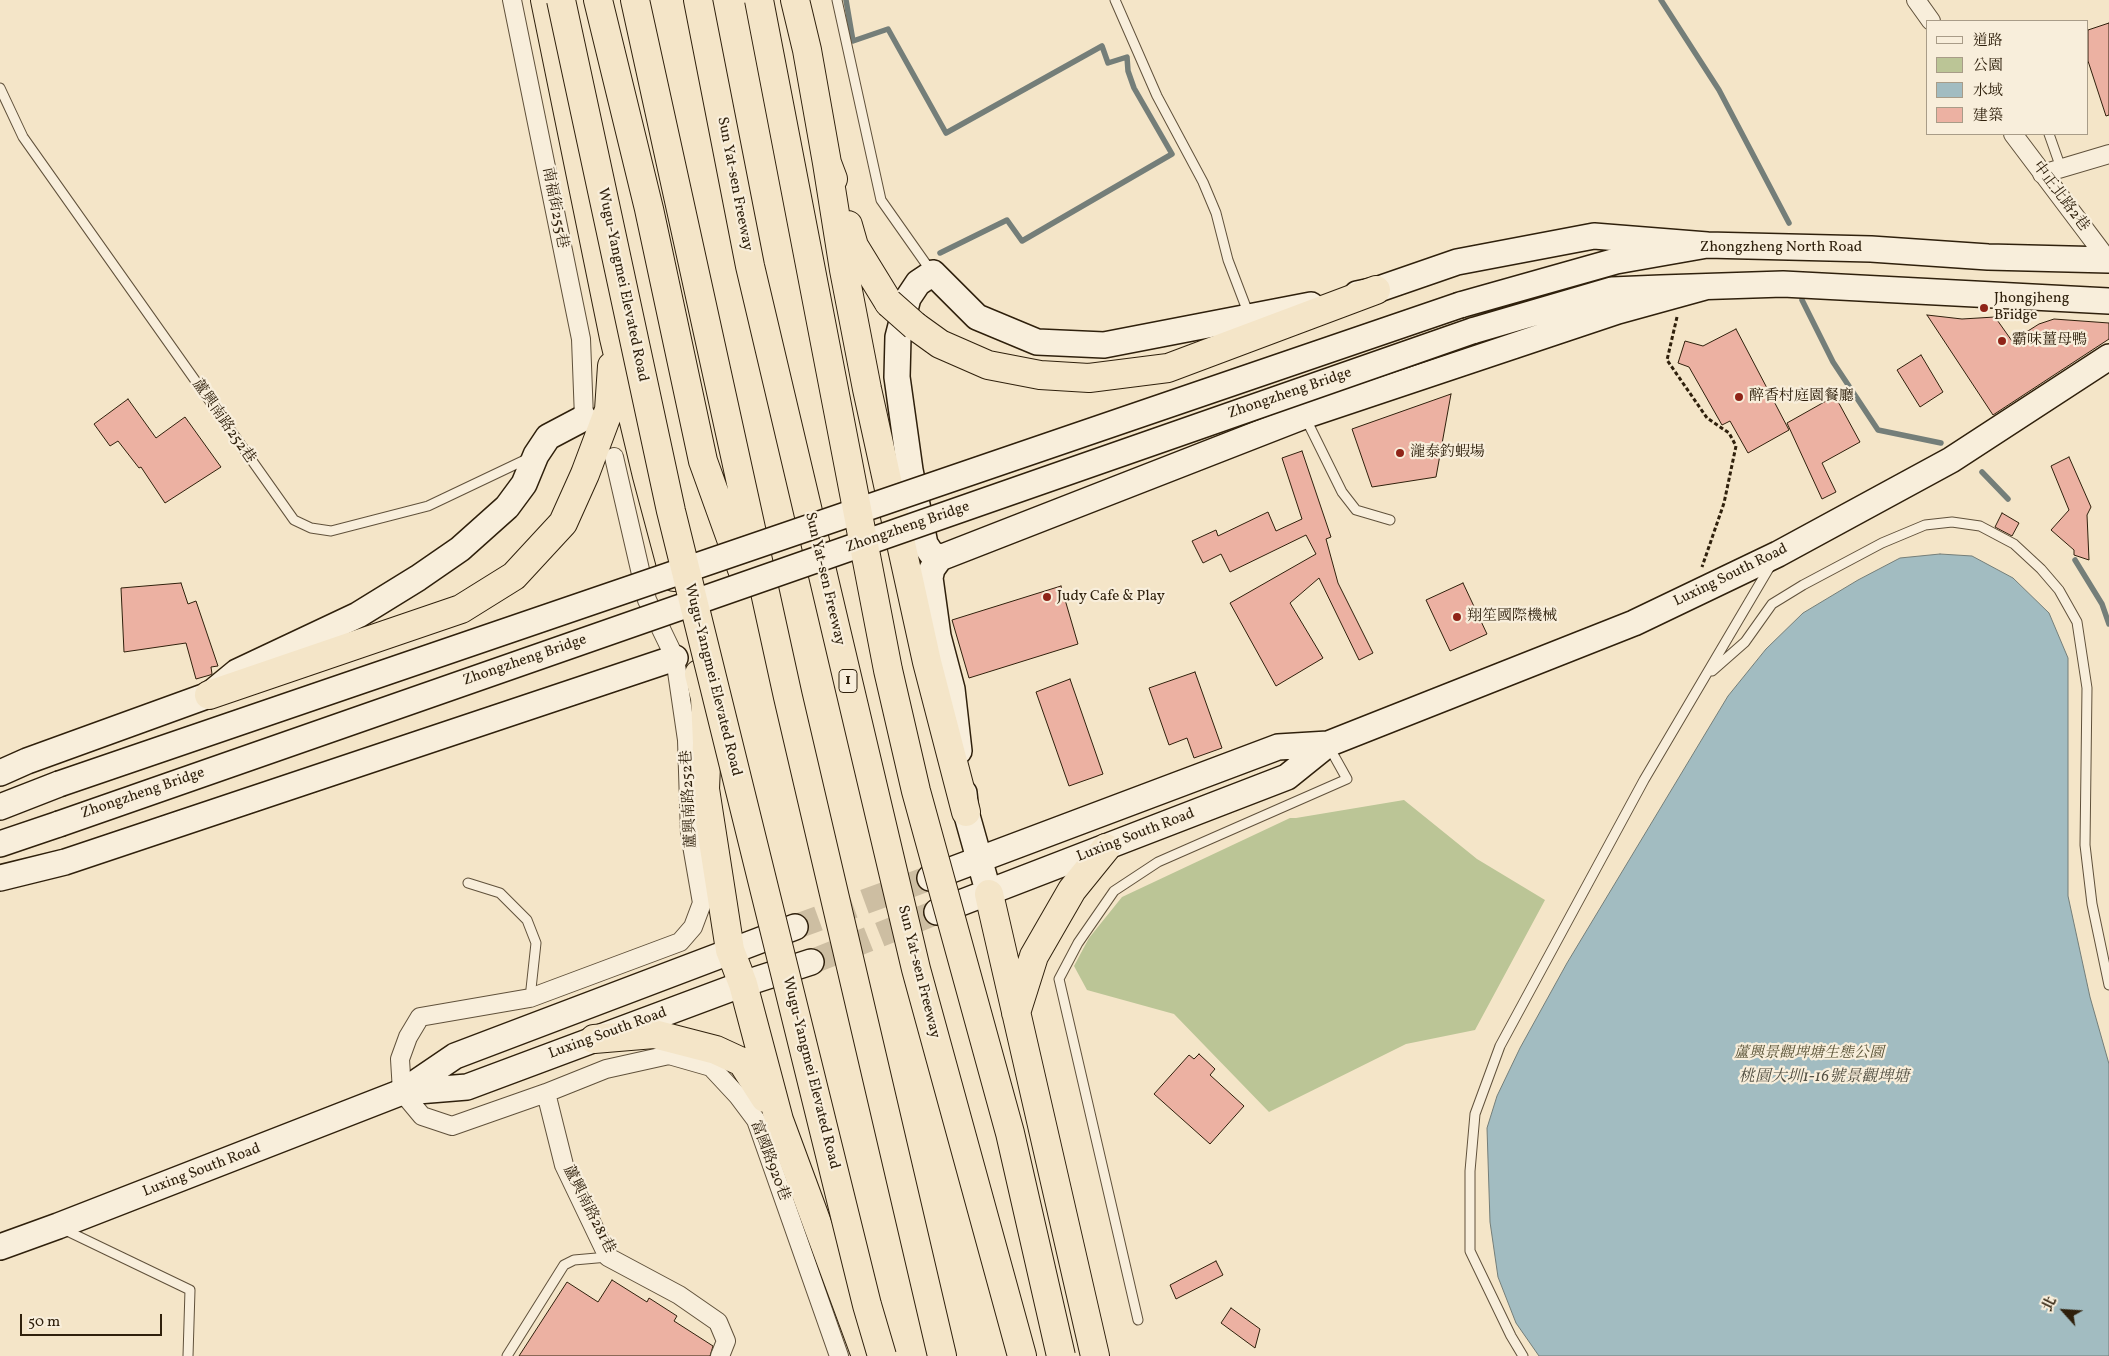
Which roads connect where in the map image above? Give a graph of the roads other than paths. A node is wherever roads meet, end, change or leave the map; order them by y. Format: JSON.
{"nodes":[{"id":1,"x":512,"y":0,"type":"edge"},
{"id":2,"x":545,"y":0,"type":"edge"},
{"id":3,"x":561,"y":0,"type":"edge"},
{"id":4,"x":598,"y":0,"type":"edge"},
{"id":5,"x":635,"y":0,"type":"edge"},
{"id":6,"x":698,"y":0,"type":"edge"},
{"id":7,"x":759,"y":0,"type":"edge"},
{"id":8,"x":795,"y":0,"type":"edge"},
{"id":9,"x":837,"y":0,"type":"edge"},
{"id":10,"x":1114,"y":0,"type":"edge"},
{"id":11,"x":1916,"y":0,"type":"edge"},
{"id":12,"x":1930,"y":20,"type":"edge"},
{"id":13,"x":0,"y":88,"type":"edge"},
{"id":14,"x":2014,"y":135,"type":"edge"},
{"id":15,"x":2049,"y":135,"type":"edge"},
{"id":16,"x":2109,"y":154,"type":"edge"},
{"id":17,"x":827,"y":162,"type":"junction"},
{"id":18,"x":2061,"y":168,"type":"junction"},
{"id":19,"x":2042,"y":174,"type":"junction"},
{"id":20,"x":1707,"y":245,"type":"junction"},
{"id":21,"x":2108,"y":260,"type":"edge"},
{"id":22,"x":933,"y":273,"type":"junction"},
{"id":23,"x":1704,"y":287,"type":"junction"},
{"id":24,"x":1376,"y":290,"type":"junction"},
{"id":25,"x":2109,"y":301,"type":"edge"},
{"id":26,"x":1460,"y":305,"type":"joint"},
{"id":27,"x":1250,"y":318,"type":"junction"},
{"id":28,"x":614,"y":338,"type":"junction"},
{"id":29,"x":2109,"y":357,"type":"edge"},
{"id":30,"x":1304,"y":416,"type":"junction"},
{"id":31,"x":584,"y":418,"type":"joint"},
{"id":32,"x":536,"y":455,"type":"junction"},
{"id":33,"x":614,"y":457,"type":"dead end"},
{"id":34,"x":1390,"y":520,"type":"dead end"},
{"id":35,"x":1778,"y":554,"type":"junction"},
{"id":36,"x":940,"y":558,"type":"junction"},
{"id":37,"x":675,"y":658,"type":"junction"},
{"id":38,"x":1704,"y":678,"type":"junction"},
{"id":39,"x":209,"y":695,"type":"junction"},
{"id":40,"x":788,"y":697,"type":"junction"},
{"id":41,"x":1328,"y":744,"type":"junction"},
{"id":42,"x":0,"y":773,"type":"edge"},
{"id":43,"x":0,"y":807,"type":"edge"},
{"id":44,"x":966,"y":812,"type":"junction"},
{"id":45,"x":0,"y":844,"type":"edge"},
{"id":46,"x":1106,"y":848,"type":"junction"},
{"id":47,"x":978,"y":860,"type":"junction"},
{"id":48,"x":0,"y":878,"type":"edge"},
{"id":49,"x":930,"y":878,"type":"tunnel mouth"},
{"id":50,"x":468,"y":883,"type":"dead end"},
{"id":51,"x":988,"y":894,"type":"junction"},
{"id":52,"x":937,"y":912,"type":"tunnel mouth"},
{"id":53,"x":795,"y":926,"type":"tunnel mouth"},
{"id":54,"x":730,"y":950,"type":"junction"},
{"id":55,"x":811,"y":962,"type":"tunnel mouth"},
{"id":56,"x":743,"y":984,"type":"junction"},
{"id":57,"x":2109,"y":985,"type":"edge"},
{"id":58,"x":530,"y":998,"type":"junction"},
{"id":59,"x":1016,"y":1014,"type":"junction"},
{"id":60,"x":594,"y":1039,"type":"junction"},
{"id":61,"x":402,"y":1092,"type":"junction"},
{"id":62,"x":546,"y":1094,"type":"junction"},
{"id":63,"x":779,"y":1120,"type":"junction"},
{"id":64,"x":58,"y":1226,"type":"junction"},
{"id":65,"x":0,"y":1247,"type":"edge"},
{"id":66,"x":608,"y":1257,"type":"junction"},
{"id":67,"x":1138,"y":1320,"type":"dead end"},
{"id":68,"x":188,"y":1356,"type":"edge"},
{"id":69,"x":507,"y":1356,"type":"edge"},
{"id":70,"x":720,"y":1356,"type":"edge"},
{"id":71,"x":839,"y":1356,"type":"edge"},
{"id":72,"x":866,"y":1356,"type":"edge"},
{"id":73,"x":882,"y":1356,"type":"edge"},
{"id":74,"x":942,"y":1356,"type":"edge"},
{"id":75,"x":1022,"y":1356,"type":"edge"},
{"id":76,"x":1061,"y":1356,"type":"edge"},
{"id":77,"x":1095,"y":1356,"type":"edge"},
{"id":78,"x":1523,"y":1356,"type":"edge"}],
"edges":[{"from":1,"to":31,"type":"street","name":"南福街255巷"},
{"from":2,"to":28,"type":"highway"},
{"from":3,"to":73,"type":"highway","name":"Wugu-Yangmei Elevated Road","bridge":true},
{"from":4,"to":40,"type":"highway"},
{"from":5,"to":40,"type":"highway"},
{"from":6,"to":75,"type":"highway","name":"Sun Yat-sen Freeway","number":"1"},
{"from":7,"to":76,"type":"highway","bridge":true},
{"from":8,"to":17,"type":"highway"},
{"from":9,"to":22,"type":"lane"},
{"from":10,"to":27,"type":"lane"},
{"from":11,"to":12,"type":"street"},
{"from":13,"to":32,"type":"lane","name":"蘆興南路252巷"},
{"from":14,"to":19,"type":"street","name":"中正北路2巷"},
{"from":15,"to":18,"type":"lane"},
{"from":16,"to":18,"type":"street"},
{"from":17,"to":24,"type":"highway","bridge":true},
{"from":17,"to":44,"type":"highway"},
{"from":18,"to":19,"type":"street"},
{"from":19,"to":21,"type":"street","name":"中正北路2巷"},
{"from":20,"to":21,"type":"street","name":"Zhongzheng North Road"},
{"from":20,"to":24,"type":"street"},
{"from":20,"to":26,"type":"street","name":"Zhongzheng North Road"},
{"from":22,"to":27,"type":"street"},
{"from":22,"to":36,"type":"street"},
{"from":23,"to":25,"type":"street"},
{"from":23,"to":30,"type":"street"},
{"from":23,"to":45,"type":"street","name":"Zhongzheng Bridge","bridge":true},
{"from":24,"to":27,"type":"street"},
{"from":26,"to":43,"type":"street","name":"Zhongzheng Bridge","bridge":true},
{"from":28,"to":39,"type":"highway"},
{"from":28,"to":54,"type":"highway"},
{"from":29,"to":35,"type":"street","name":"Luxing South Road"},
{"from":30,"to":34,"type":"lane"},
{"from":30,"to":36,"type":"street"},
{"from":31,"to":32,"type":"street"},
{"from":32,"to":39,"type":"street"},
{"from":33,"to":37,"type":"street","name":"蘆興南路252巷"},
{"from":35,"to":38,"type":"lane"},
{"from":35,"to":41,"type":"street","name":"Luxing South Road"},
{"from":36,"to":44,"type":"street"},
{"from":37,"to":48,"type":"street"},
{"from":37,"to":58,"type":"street","name":"蘆興南路252巷"},
{"from":38,"to":57,"type":"lane"},
{"from":38,"to":78,"type":"lane"},
{"from":39,"to":42,"type":"street"},
{"from":40,"to":74,"type":"highway"},
{"from":41,"to":46,"type":"street","name":"Luxing South Road"},
{"from":41,"to":47,"type":"street","name":"Luxing South Road"},
{"from":41,"to":67,"type":"lane"},
{"from":44,"to":47,"type":"street"},
{"from":46,"to":51,"type":"street","name":"Luxing South Road"},
{"from":46,"to":59,"type":"highway"},
{"from":47,"to":49,"type":"street","name":"Luxing South Road"},
{"from":47,"to":51,"type":"street"},
{"from":50,"to":58,"type":"lane"},
{"from":51,"to":52,"type":"street","name":"Luxing South Road"},
{"from":51,"to":59,"type":"highway"},
{"from":53,"to":54,"type":"street","name":"Luxing South Road"},
{"from":54,"to":56,"type":"highway"},
{"from":54,"to":61,"type":"street","name":"Luxing South Road"},
{"from":55,"to":56,"type":"street","name":"Luxing South Road"},
{"from":56,"to":60,"type":"street","name":"Luxing South Road"},
{"from":56,"to":63,"type":"highway"},
{"from":58,"to":61,"type":"street","name":"蘆興南路252巷"},
{"from":59,"to":77,"type":"highway"},
{"from":60,"to":61,"type":"street","name":"Luxing South Road"},
{"from":60,"to":63,"type":"highway"},
{"from":61,"to":62,"type":"street","name":"富國路920巷"},
{"from":61,"to":64,"type":"street","name":"Luxing South Road"},
{"from":62,"to":66,"type":"street","name":"蘆興南路281巷"},
{"from":62,"to":71,"type":"street","name":"富國路920巷"},
{"from":63,"to":72,"type":"highway"},
{"from":64,"to":65,"type":"street","name":"Luxing South Road"},
{"from":64,"to":68,"type":"lane"},
{"from":66,"to":69,"type":"lane"},
{"from":66,"to":70,"type":"street","name":"蘆興南路281巷"}]}
